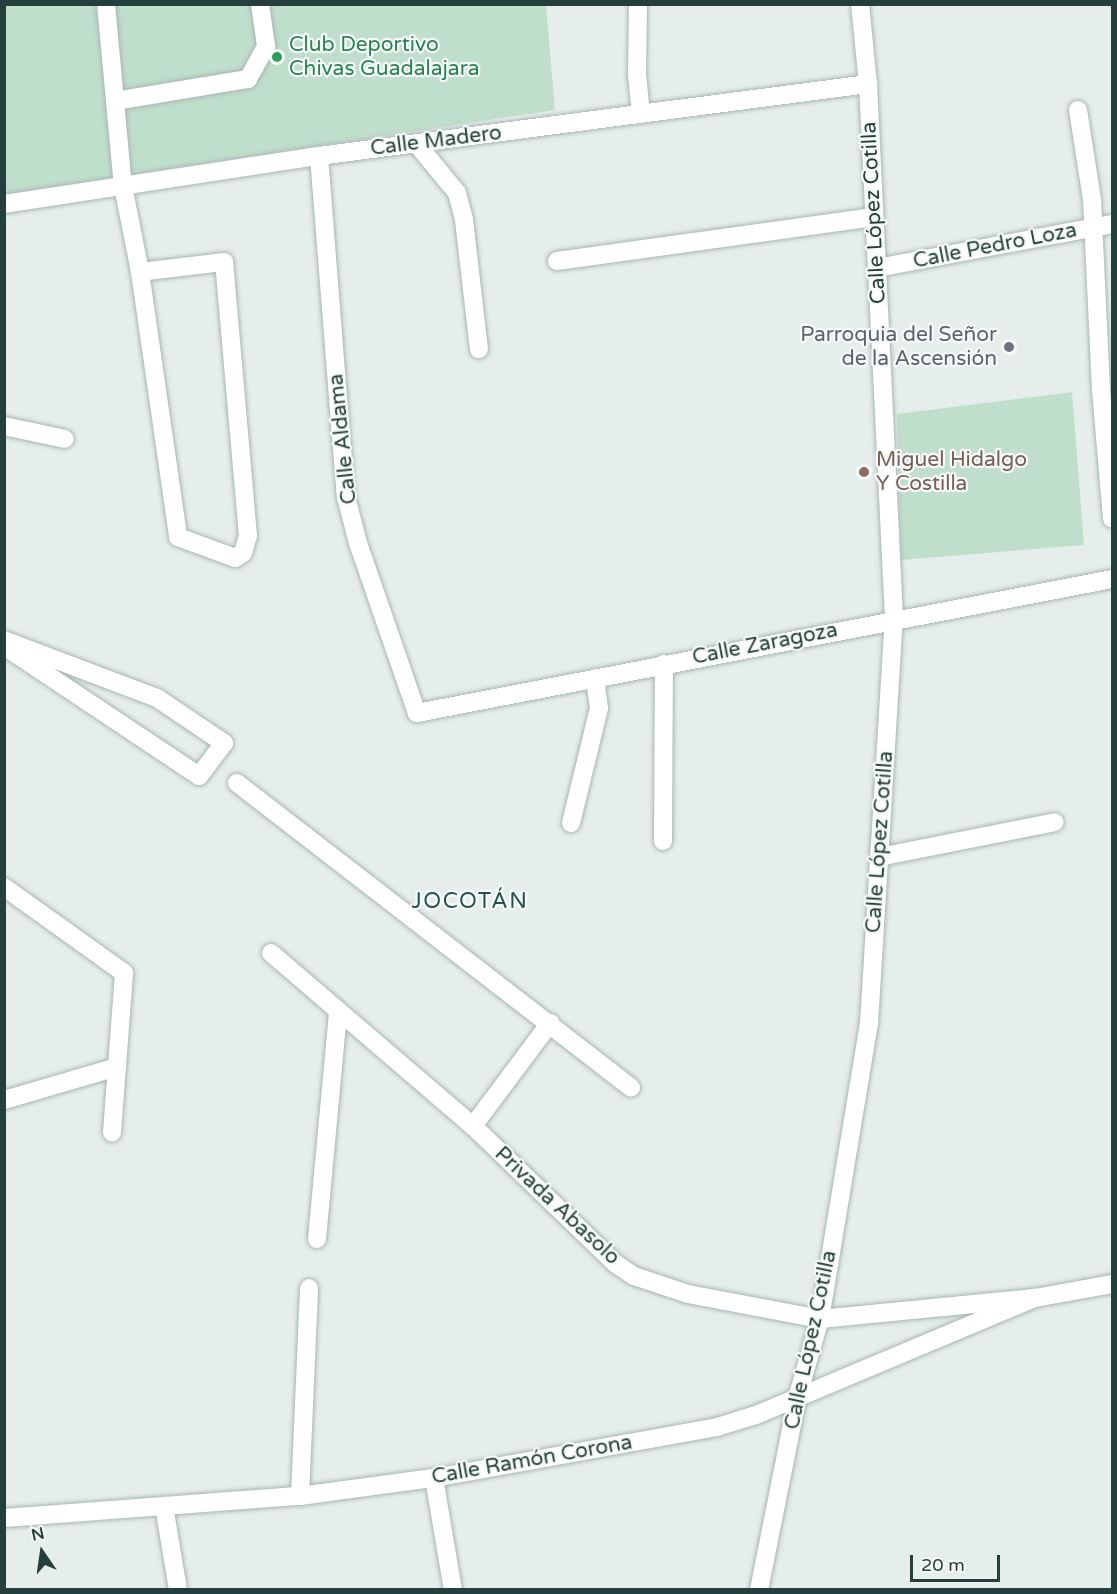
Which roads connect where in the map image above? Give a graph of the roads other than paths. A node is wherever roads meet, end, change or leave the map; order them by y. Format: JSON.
{"nodes":[{"id":1,"x":106,"y":4,"type":"edge"},
{"id":2,"x":260,"y":4,"type":"edge"},
{"id":3,"x":638,"y":4,"type":"edge"},
{"id":4,"x":860,"y":4,"type":"edge"},
{"id":5,"x":868,"y":84,"type":"junction"},
{"id":6,"x":115,"y":101,"type":"junction"},
{"id":7,"x":1078,"y":110,"type":"dead end"},
{"id":8,"x":641,"y":114,"type":"junction"},
{"id":9,"x":416,"y":143,"type":"junction"},
{"id":10,"x":319,"y":156,"type":"junction"},
{"id":11,"x":123,"y":186,"type":"junction"},
{"id":12,"x":4,"y":204,"type":"edge"},
{"id":13,"x":874,"y":218,"type":"junction"},
{"id":14,"x":1113,"y":224,"type":"edge"},
{"id":15,"x":1091,"y":228,"type":"junction"},
{"id":16,"x":557,"y":261,"type":"dead end"},
{"id":17,"x":877,"y":268,"type":"junction"},
{"id":18,"x":140,"y":272,"type":"junction"},
{"id":19,"x":479,"y":349,"type":"dead end"},
{"id":20,"x":4,"y":426,"type":"edge"},
{"id":21,"x":65,"y":439,"type":"dead end"},
{"id":22,"x":1113,"y":519,"type":"edge"},
{"id":23,"x":1113,"y":579,"type":"edge"},
{"id":24,"x":894,"y":619,"type":"junction"},
{"id":25,"x":4,"y":640,"type":"edge"},
{"id":26,"x":4,"y":646,"type":"edge"},
{"id":27,"x":664,"y":664,"type":"junction"},
{"id":28,"x":595,"y":684,"type":"junction"},
{"id":29,"x":417,"y":712,"type":"joint"},
{"id":30,"x":237,"y":783,"type":"dead end"},
{"id":31,"x":1055,"y":822,"type":"dead end"},
{"id":32,"x":571,"y":823,"type":"dead end"},
{"id":33,"x":663,"y":841,"type":"dead end"},
{"id":34,"x":879,"y":857,"type":"junction"},
{"id":35,"x":4,"y":887,"type":"edge"},
{"id":36,"x":271,"y":953,"type":"dead end"},
{"id":37,"x":339,"y":1011,"type":"junction"},
{"id":38,"x":549,"y":1023,"type":"junction"},
{"id":39,"x":117,"y":1067,"type":"junction"},
{"id":40,"x":632,"y":1087,"type":"dead end"},
{"id":41,"x":4,"y":1100,"type":"edge"},
{"id":42,"x":473,"y":1126,"type":"junction"},
{"id":43,"x":112,"y":1133,"type":"dead end"},
{"id":44,"x":317,"y":1239,"type":"dead end"},
{"id":45,"x":1113,"y":1284,"type":"edge"},
{"id":46,"x":309,"y":1288,"type":"dead end"},
{"id":47,"x":1035,"y":1298,"type":"junction"},
{"id":48,"x":820,"y":1319,"type":"junction"},
{"id":49,"x":798,"y":1395,"type":"junction"},
{"id":50,"x":434,"y":1478,"type":"junction"},
{"id":51,"x":300,"y":1496,"type":"junction"},
{"id":52,"x":164,"y":1506,"type":"junction"},
{"id":53,"x":4,"y":1518,"type":"edge"},
{"id":54,"x":178,"y":1590,"type":"edge"},
{"id":55,"x":453,"y":1590,"type":"edge"},
{"id":56,"x":759,"y":1590,"type":"edge"}],
"edges":[{"from":1,"to":6,"type":"street"},
{"from":2,"to":6,"type":"street"},
{"from":3,"to":8,"type":"street"},
{"from":4,"to":5,"type":"street","name":"Calle López Cotilla"},
{"from":5,"to":8,"type":"street","name":"Calle Madero"},
{"from":5,"to":13,"type":"street","name":"Calle López Cotilla"},
{"from":6,"to":11,"type":"street"},
{"from":7,"to":15,"type":"street"},
{"from":8,"to":9,"type":"street","name":"Calle Madero"},
{"from":9,"to":10,"type":"street","name":"Calle Madero"},
{"from":9,"to":19,"type":"street"},
{"from":10,"to":11,"type":"street","name":"Calle Madero"},
{"from":10,"to":29,"type":"street","name":"Calle Aldama"},
{"from":11,"to":12,"type":"street","name":"Calle Madero"},
{"from":11,"to":18,"type":"street"},
{"from":13,"to":16,"type":"street"},
{"from":13,"to":17,"type":"street","name":"Calle López Cotilla"},
{"from":14,"to":15,"type":"street","name":"Calle Pedro Loza"},
{"from":15,"to":17,"type":"street","name":"Calle Pedro Loza"},
{"from":15,"to":22,"type":"street"},
{"from":17,"to":24,"type":"street","name":"Calle López Cotilla"},
{"from":18,"to":18,"type":"street"},
{"from":20,"to":21,"type":"street"},
{"from":23,"to":24,"type":"street","name":"Calle Zaragoza"},
{"from":24,"to":27,"type":"street","name":"Calle Zaragoza"},
{"from":24,"to":34,"type":"street","name":"Calle López Cotilla"},
{"from":25,"to":26,"type":"street"},
{"from":27,"to":28,"type":"street","name":"Calle Zaragoza"},
{"from":27,"to":33,"type":"street"},
{"from":28,"to":29,"type":"street","name":"Calle Zaragoza"},
{"from":28,"to":32,"type":"street"},
{"from":30,"to":38,"type":"street"},
{"from":31,"to":34,"type":"street"},
{"from":34,"to":48,"type":"street","name":"Calle López Cotilla"},
{"from":35,"to":39,"type":"street"},
{"from":36,"to":37,"type":"street","name":"Privada Abasolo"},
{"from":37,"to":42,"type":"street","name":"Privada Abasolo"},
{"from":37,"to":44,"type":"street"},
{"from":38,"to":40,"type":"street"},
{"from":38,"to":42,"type":"street"},
{"from":39,"to":41,"type":"street"},
{"from":39,"to":43,"type":"street"},
{"from":42,"to":48,"type":"street","name":"Privada Abasolo"},
{"from":45,"to":47,"type":"street"},
{"from":46,"to":51,"type":"street"},
{"from":47,"to":48,"type":"street","name":"Privada Abasolo"},
{"from":47,"to":49,"type":"street","name":"Calle Ramón Corona"},
{"from":48,"to":49,"type":"street","name":"Calle López Cotilla"},
{"from":49,"to":50,"type":"street","name":"Calle Ramón Corona"},
{"from":49,"to":56,"type":"street","name":"Calle López Cotilla"},
{"from":50,"to":51,"type":"street","name":"Calle Ramón Corona"},
{"from":50,"to":55,"type":"street"},
{"from":51,"to":52,"type":"street","name":"Calle Ramón Corona"},
{"from":52,"to":53,"type":"street","name":"Calle Ramón Corona"},
{"from":52,"to":54,"type":"street"}]}
